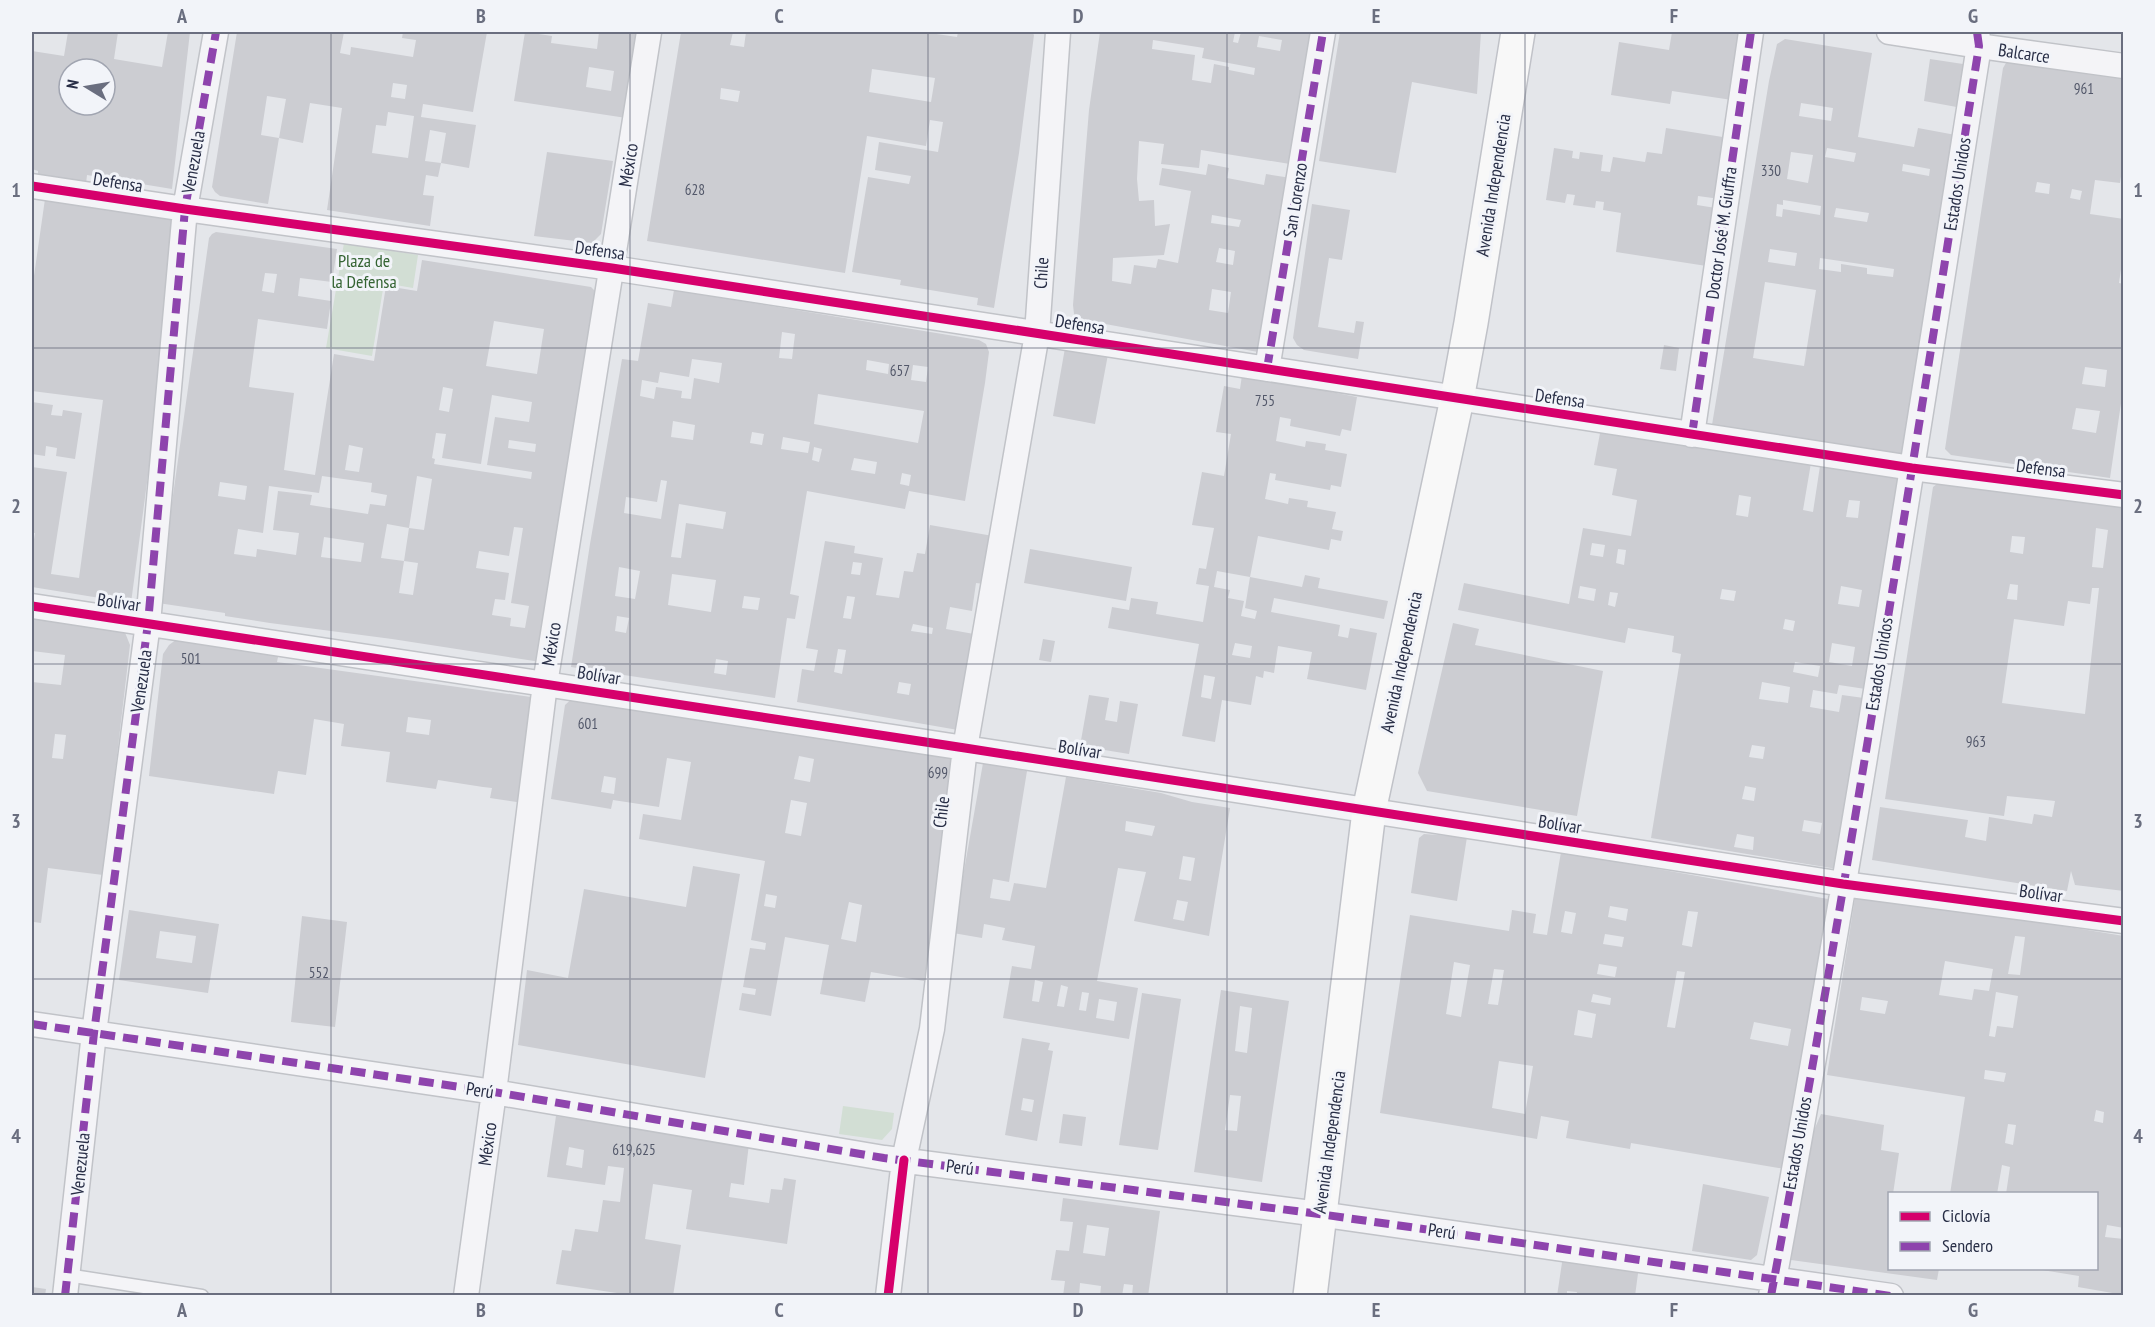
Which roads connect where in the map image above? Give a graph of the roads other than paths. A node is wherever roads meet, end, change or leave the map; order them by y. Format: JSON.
{"nodes":[{"id":1,"x":216,"y":32,"type":"edge"},
{"id":2,"x":649,"y":32,"type":"edge"},
{"id":3,"x":1058,"y":32,"type":"edge"},
{"id":4,"x":1323,"y":32,"type":"edge"},
{"id":5,"x":1518,"y":32,"type":"edge"},
{"id":6,"x":1751,"y":32,"type":"edge"},
{"id":7,"x":1889,"y":32,"type":"edge"},
{"id":8,"x":1978,"y":39,"type":"edge"},
{"id":9,"x":2124,"y":66,"type":"edge"},
{"id":10,"x":32,"y":186,"type":"edge"},
{"id":11,"x":185,"y":209,"type":"junction"},
{"id":12,"x":612,"y":268,"type":"junction"},
{"id":13,"x":1037,"y":334,"type":"junction"},
{"id":14,"x":1267,"y":369,"type":"junction"},
{"id":15,"x":1457,"y":399,"type":"junction"},
{"id":16,"x":1692,"y":435,"type":"junction"},
{"id":17,"x":1912,"y":468,"type":"junction"},
{"id":18,"x":2124,"y":495,"type":"edge"},
{"id":19,"x":32,"y":606,"type":"edge"},
{"id":20,"x":148,"y":623,"type":"junction"},
{"id":21,"x":545,"y":684,"type":"junction"},
{"id":22,"x":965,"y":748,"type":"junction"},
{"id":23,"x":1369,"y":811,"type":"junction"},
{"id":24,"x":1843,"y":884,"type":"junction"},
{"id":25,"x":2124,"y":921,"type":"edge"},
{"id":26,"x":32,"y":1024,"type":"edge"},
{"id":27,"x":94,"y":1034,"type":"junction"},
{"id":28,"x":494,"y":1092,"type":"junction"},
{"id":29,"x":904,"y":1160,"type":"junction"},
{"id":30,"x":1319,"y":1214,"type":"junction"},
{"id":31,"x":66,"y":1286,"type":"edge"},
{"id":32,"x":1772,"y":1287,"type":"edge"},
{"id":33,"x":202,"y":1296,"type":"edge"},
{"id":34,"x":466,"y":1296,"type":"edge"},
{"id":35,"x":888,"y":1296,"type":"edge"},
{"id":36,"x":1310,"y":1296,"type":"edge"},
{"id":37,"x":1891,"y":1296,"type":"edge"}],
"edges":[{"from":1,"to":11,"type":"street","name":"Venezuela"},
{"from":2,"to":12,"type":"street","name":"México"},
{"from":3,"to":13,"type":"street","name":"Chile"},
{"from":4,"to":14,"type":"street","name":"San Lorenzo"},
{"from":5,"to":15,"type":"main road","name":"Avenida Independencia"},
{"from":6,"to":16,"type":"street","name":"Doctor José M. Giuffra"},
{"from":7,"to":8,"type":"street","name":"Balcarce"},
{"from":8,"to":9,"type":"street","name":"Balcarce"},
{"from":8,"to":17,"type":"street","name":"Estados Unidos"},
{"from":10,"to":11,"type":"street","name":"Defensa"},
{"from":11,"to":12,"type":"street","name":"Defensa"},
{"from":11,"to":20,"type":"street","name":"Venezuela"},
{"from":12,"to":13,"type":"street","name":"Defensa"},
{"from":12,"to":21,"type":"street","name":"México"},
{"from":13,"to":14,"type":"street","name":"Defensa"},
{"from":13,"to":22,"type":"street","name":"Chile"},
{"from":14,"to":15,"type":"street","name":"Defensa"},
{"from":15,"to":16,"type":"street","name":"Defensa"},
{"from":15,"to":23,"type":"main road","name":"Avenida Independencia"},
{"from":16,"to":17,"type":"street","name":"Defensa"},
{"from":17,"to":18,"type":"street","name":"Defensa"},
{"from":17,"to":24,"type":"street","name":"Estados Unidos"},
{"from":19,"to":20,"type":"street","name":"Bolívar"},
{"from":20,"to":21,"type":"street","name":"Bolívar"},
{"from":20,"to":27,"type":"street","name":"Venezuela"},
{"from":21,"to":22,"type":"street","name":"Bolívar"},
{"from":21,"to":28,"type":"street","name":"México"},
{"from":22,"to":23,"type":"street","name":"Bolívar"},
{"from":22,"to":29,"type":"street","name":"Chile"},
{"from":23,"to":24,"type":"street","name":"Bolívar"},
{"from":23,"to":30,"type":"main road","name":"Avenida Independencia"},
{"from":24,"to":25,"type":"street","name":"Bolívar"},
{"from":24,"to":32,"type":"street","name":"Estados Unidos"},
{"from":26,"to":27,"type":"street","name":"Perú"},
{"from":27,"to":28,"type":"street","name":"Perú"},
{"from":27,"to":31,"type":"street","name":"Venezuela"},
{"from":28,"to":29,"type":"street","name":"Perú"},
{"from":28,"to":34,"type":"street","name":"México"},
{"from":29,"to":30,"type":"street","name":"Perú"},
{"from":29,"to":35,"type":"street","name":"Chile"},
{"from":30,"to":32,"type":"street","name":"Perú"},
{"from":30,"to":36,"type":"main road","name":"Avenida Independencia"},
{"from":31,"to":33,"type":"lane"},
{"from":32,"to":37,"type":"street","name":"Perú"}]}
